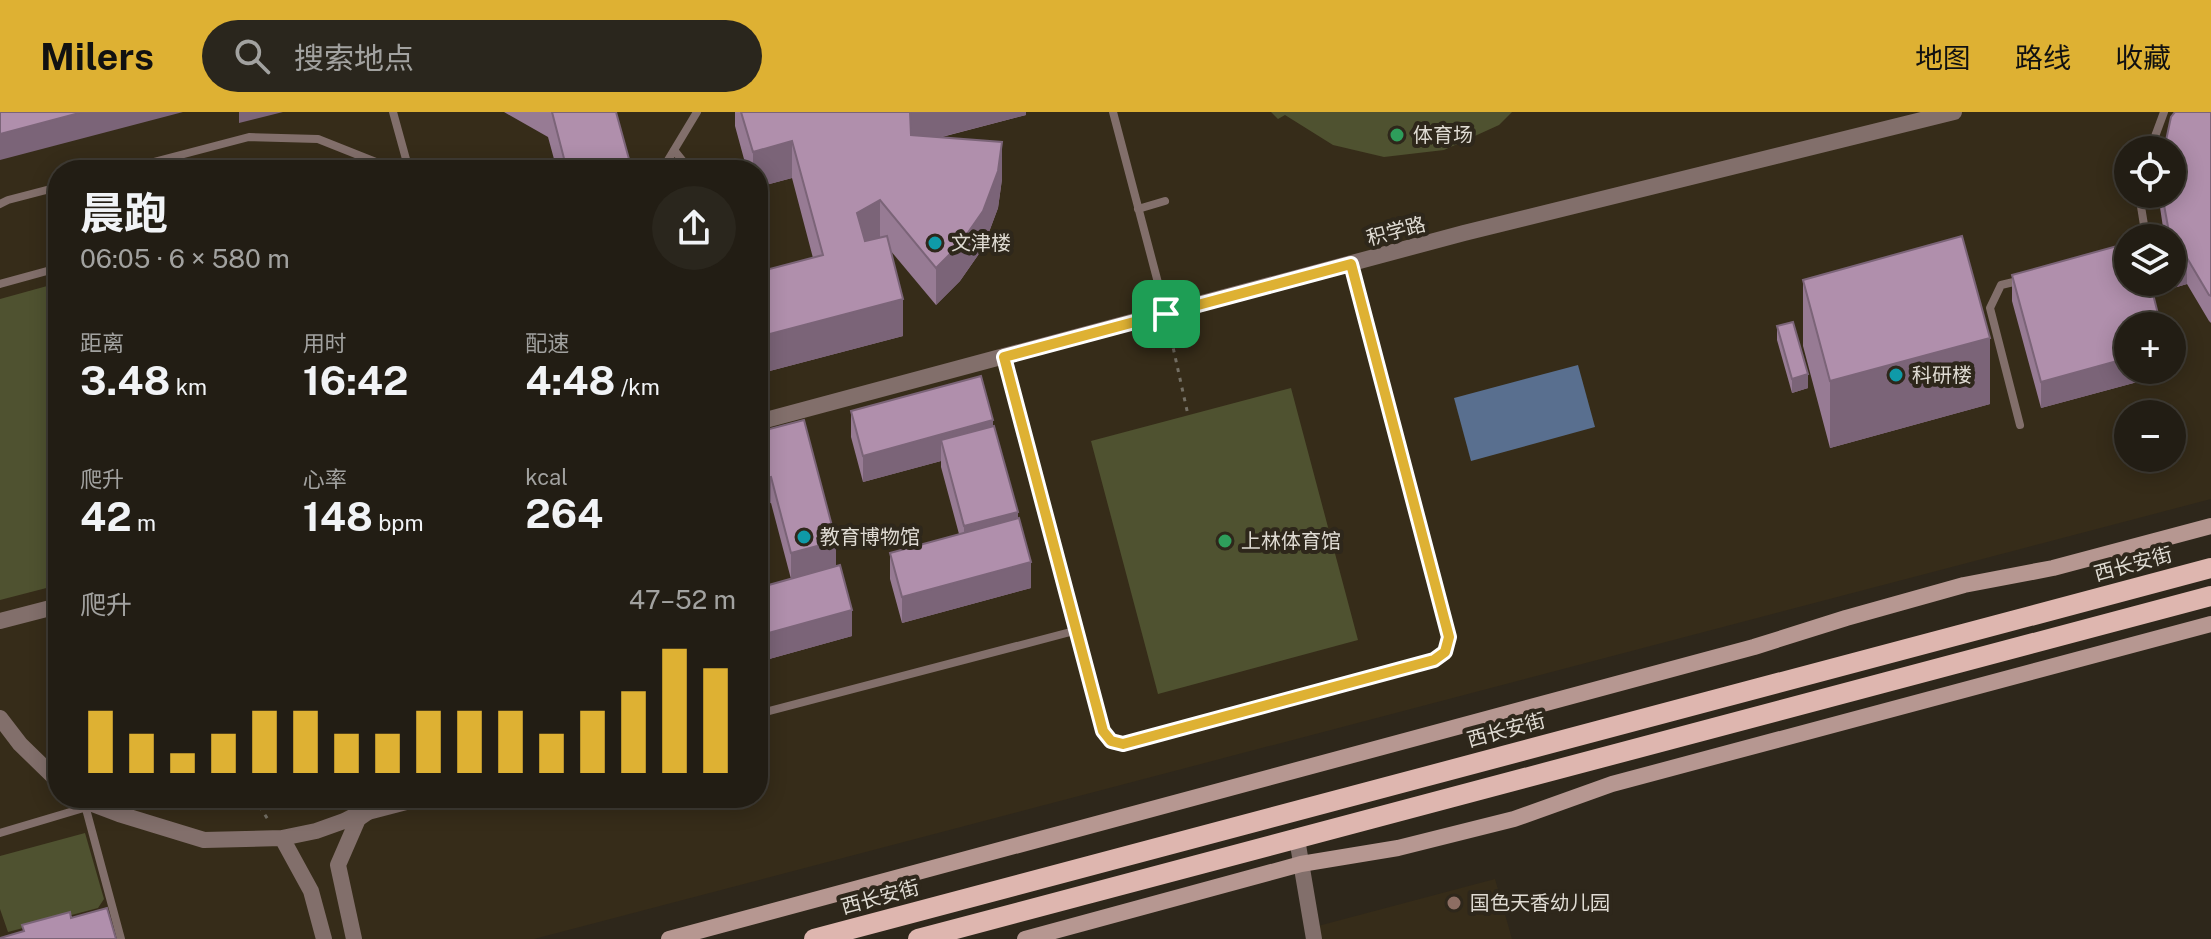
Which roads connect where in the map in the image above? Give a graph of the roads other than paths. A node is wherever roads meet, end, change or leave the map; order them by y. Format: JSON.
{"nodes":[{"id":1,"x":393,"y":112,"type":"edge"},
{"id":2,"x":697,"y":112,"type":"edge"},
{"id":3,"x":1113,"y":112,"type":"edge"},
{"id":4,"x":1954,"y":112,"type":"edge"},
{"id":5,"x":2164,"y":112,"type":"edge"},
{"id":6,"x":2155,"y":136,"type":"edge"},
{"id":7,"x":674,"y":150,"type":"junction"},
{"id":8,"x":161,"y":160,"type":"edge"},
{"id":9,"x":371,"y":160,"type":"edge"},
{"id":10,"x":406,"y":160,"type":"edge"},
{"id":11,"x":668,"y":160,"type":"edge"},
{"id":12,"x":682,"y":160,"type":"edge"},
{"id":13,"x":48,"y":190,"type":"edge"},
{"id":14,"x":1165,"y":201,"type":"dead end"},
{"id":15,"x":0,"y":204,"type":"edge"},
{"id":16,"x":1138,"y":209,"type":"junction"},
{"id":17,"x":1351,"y":264,"type":"junction"},
{"id":18,"x":48,"y":271,"type":"edge"},
{"id":19,"x":2030,"y":278,"type":"edge"},
{"id":20,"x":0,"y":284,"type":"edge"},
{"id":21,"x":1166,"y":314,"type":"junction"},
{"id":22,"x":1004,"y":357,"type":"junction"},
{"id":23,"x":768,"y":419,"type":"edge"},
{"id":24,"x":2020,"y":425,"type":"dead end"},
{"id":25,"x":2211,"y":526,"type":"edge"},
{"id":26,"x":2211,"y":568,"type":"edge"},
{"id":27,"x":2211,"y":596,"type":"edge"},
{"id":28,"x":48,"y":609,"type":"edge"},
{"id":29,"x":0,"y":621,"type":"edge"},
{"id":30,"x":2211,"y":624,"type":"edge"},
{"id":31,"x":1078,"y":630,"type":"junction"},
{"id":32,"x":768,"y":711,"type":"edge"},
{"id":33,"x":0,"y":718,"type":"edge"},
{"id":34,"x":48,"y":771,"type":"edge"},
{"id":35,"x":72,"y":808,"type":"edge"},
{"id":36,"x":87,"y":808,"type":"edge"},
{"id":37,"x":102,"y":808,"type":"edge"},
{"id":38,"x":372,"y":808,"type":"edge"},
{"id":39,"x":398,"y":808,"type":"edge"},
{"id":40,"x":351,"y":820,"type":"junction"},
{"id":41,"x":0,"y":833,"type":"edge"},
{"id":42,"x":282,"y":838,"type":"junction"},
{"id":43,"x":1297,"y":839,"type":"junction"},
{"id":44,"x":1301,"y":864,"type":"junction"},
{"id":45,"x":113,"y":909,"type":"junction"},
{"id":46,"x":100,"y":913,"type":"edge"},
{"id":47,"x":121,"y":939,"type":"edge"},
{"id":48,"x":324,"y":939,"type":"edge"},
{"id":49,"x":354,"y":939,"type":"edge"},
{"id":50,"x":669,"y":939,"type":"edge"},
{"id":51,"x":814,"y":939,"type":"edge"},
{"id":52,"x":918,"y":939,"type":"edge"},
{"id":53,"x":1025,"y":939,"type":"edge"},
{"id":54,"x":1314,"y":939,"type":"edge"}],
"edges":[{"from":1,"to":10,"type":"lane"},
{"from":2,"to":7,"type":"lane"},
{"from":3,"to":16,"type":"lane"},
{"from":4,"to":17,"type":"street","name":"积学路"},
{"from":5,"to":6,"type":"lane"},
{"from":7,"to":11,"type":"lane"},
{"from":7,"to":12,"type":"lane"},
{"from":8,"to":9,"type":"lane"},
{"from":13,"to":15,"type":"lane"},
{"from":14,"to":16,"type":"lane"},
{"from":16,"to":21,"type":"lane"},
{"from":17,"to":21,"type":"street","name":"积学路"},
{"from":17,"to":31,"type":"lane"},
{"from":18,"to":20,"type":"lane"},
{"from":19,"to":24,"type":"lane"},
{"from":21,"to":22,"type":"street","name":"积学路"},
{"from":22,"to":23,"type":"street","name":"积学路"},
{"from":22,"to":31,"type":"lane"},
{"from":25,"to":50,"type":"main road"},
{"from":26,"to":51,"type":"main road","name":"西长安街"},
{"from":27,"to":43,"type":"main road"},
{"from":28,"to":29,"type":"street"},
{"from":30,"to":44,"type":"main road"},
{"from":31,"to":32,"type":"lane"},
{"from":33,"to":34,"type":"street"},
{"from":35,"to":41,"type":"lane"},
{"from":36,"to":45,"type":"lane"},
{"from":37,"to":42,"type":"street"},
{"from":38,"to":40,"type":"street"},
{"from":39,"to":40,"type":"lane"},
{"from":40,"to":42,"type":"street"},
{"from":40,"to":49,"type":"street"},
{"from":42,"to":48,"type":"street"},
{"from":43,"to":44,"type":"street"},
{"from":43,"to":52,"type":"main road"},
{"from":44,"to":53,"type":"main road"},
{"from":44,"to":54,"type":"street"},
{"from":45,"to":46,"type":"lane"},
{"from":45,"to":47,"type":"lane"}]}
